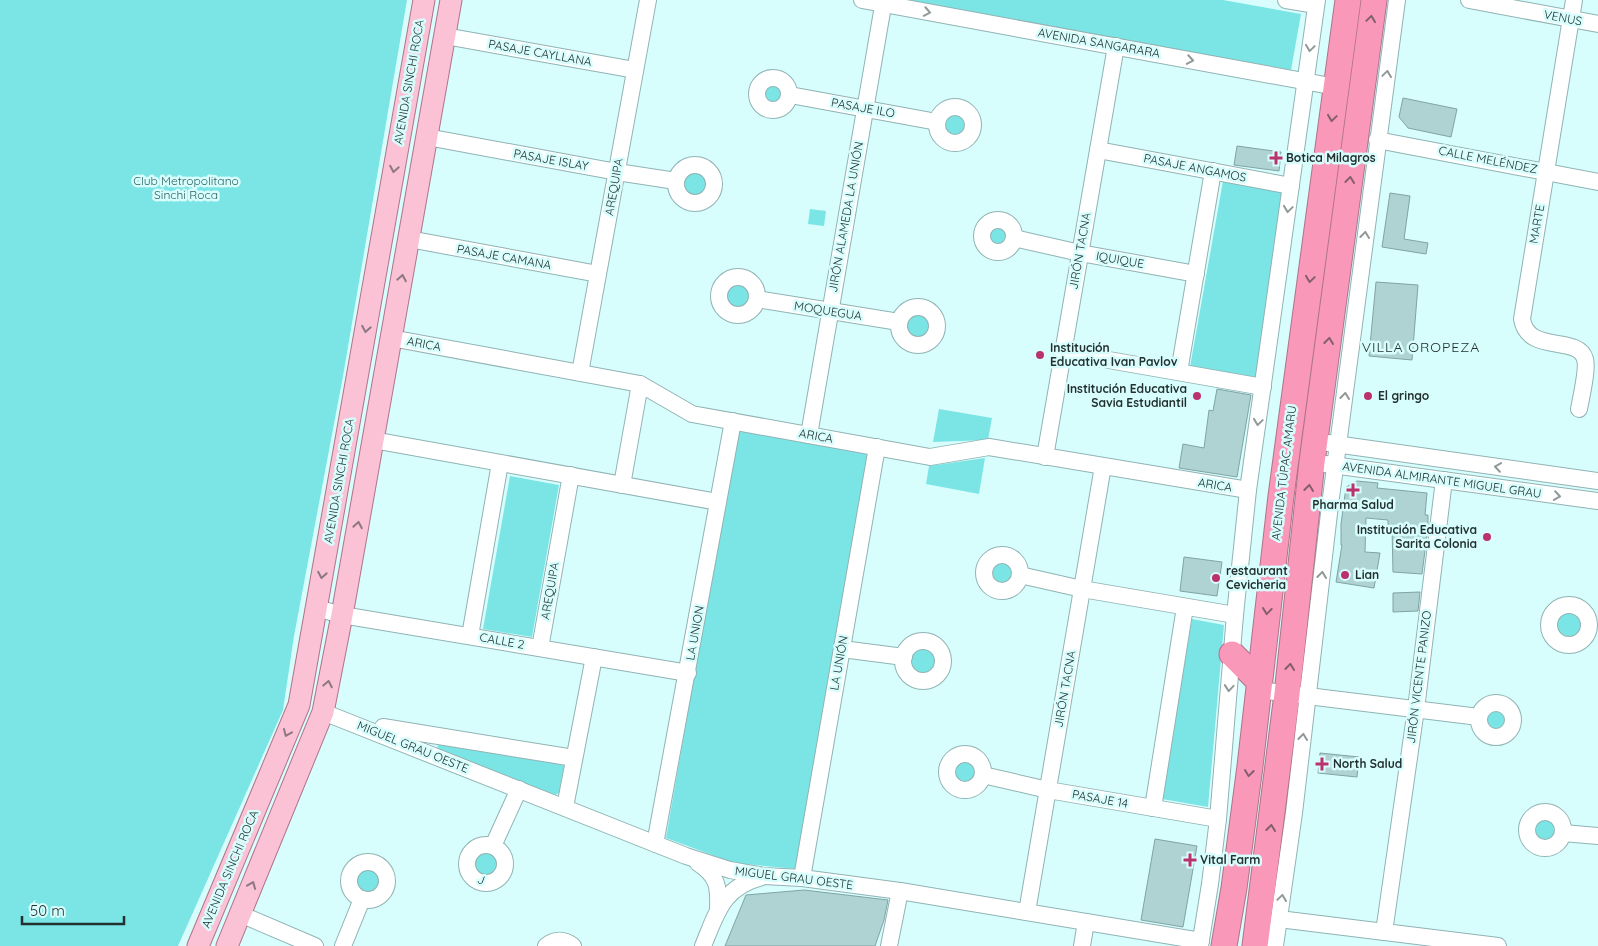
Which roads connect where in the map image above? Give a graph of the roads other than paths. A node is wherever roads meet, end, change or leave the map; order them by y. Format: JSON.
{"nodes":[{"id":1,"x":424,"y":0,"type":"edge"},
{"id":2,"x":451,"y":0,"type":"edge"},
{"id":3,"x":648,"y":0,"type":"edge"},
{"id":4,"x":862,"y":0,"type":"edge"},
{"id":5,"x":1286,"y":0,"type":"edge"},
{"id":6,"x":1348,"y":0,"type":"edge"},
{"id":7,"x":1374,"y":0,"type":"edge"},
{"id":8,"x":1397,"y":0,"type":"edge"},
{"id":9,"x":1470,"y":0,"type":"edge"},
{"id":10,"x":1574,"y":0,"type":"edge"},
{"id":11,"x":884,"y":2,"type":"edge"},
{"id":12,"x":1316,"y":3,"type":"edge"},
{"id":13,"x":1570,"y":19,"type":"junction"},
{"id":14,"x":1598,"y":24,"type":"edge"},
{"id":15,"x":445,"y":36,"type":"junction"},
{"id":16,"x":1116,"y":46,"type":"junction"},
{"id":17,"x":635,"y":70,"type":"junction"},
{"id":18,"x":1305,"y":81,"type":"junction"},
{"id":19,"x":1336,"y":87,"type":"junction"},
{"id":20,"x":790,"y":95,"type":"dead end"},
{"id":21,"x":865,"y":108,"type":"junction"},
{"id":22,"x":937,"y":122,"type":"dead end"},
{"id":23,"x":427,"y":137,"type":"junction"},
{"id":24,"x":1377,"y":140,"type":"junction"},
{"id":25,"x":1098,"y":150,"type":"junction"},
{"id":26,"x":1213,"y":171,"type":"junction"},
{"id":27,"x":1546,"y":171,"type":"junction"},
{"id":28,"x":617,"y":172,"type":"junction"},
{"id":29,"x":676,"y":181,"type":"dead end"},
{"id":30,"x":1598,"y":182,"type":"edge"},
{"id":31,"x":1291,"y":186,"type":"junction"},
{"id":32,"x":1014,"y":238,"type":"dead end"},
{"id":33,"x":409,"y":239,"type":"junction"},
{"id":34,"x":1080,"y":253,"type":"junction"},
{"id":35,"x":598,"y":274,"type":"junction"},
{"id":36,"x":1196,"y":274,"type":"junction"},
{"id":37,"x":757,"y":299,"type":"dead end"},
{"id":38,"x":830,"y":312,"type":"junction"},
{"id":39,"x":899,"y":322,"type":"dead end"},
{"id":40,"x":391,"y":338,"type":"junction"},
{"id":41,"x":1063,"y":352,"type":"junction"},
{"id":42,"x":1179,"y":372,"type":"junction"},
{"id":43,"x":580,"y":373,"type":"junction"},
{"id":44,"x":640,"y":384,"type":"junction"},
{"id":45,"x":1263,"y":387,"type":"junction"},
{"id":46,"x":1579,"y":409,"type":"dead end"},
{"id":47,"x":733,"y":421,"type":"junction"},
{"id":48,"x":808,"y":435,"type":"junction"},
{"id":49,"x":373,"y":440,"type":"junction"},
{"id":50,"x":877,"y":447,"type":"junction"},
{"id":51,"x":1287,"y":448,"type":"junction"},
{"id":52,"x":1326,"y":453,"type":"junction"},
{"id":53,"x":1045,"y":456,"type":"junction"},
{"id":54,"x":500,"y":463,"type":"junction"},
{"id":55,"x":1104,"y":466,"type":"junction"},
{"id":56,"x":571,"y":475,"type":"junction"},
{"id":57,"x":1444,"y":480,"type":"junction"},
{"id":58,"x":1598,"y":481,"type":"edge"},
{"id":59,"x":622,"y":485,"type":"junction"},
{"id":60,"x":1248,"y":490,"type":"junction"},
{"id":61,"x":1598,"y":501,"type":"edge"},
{"id":62,"x":718,"y":502,"type":"junction"},
{"id":63,"x":1020,"y":575,"type":"dead end"},
{"id":64,"x":1082,"y":589,"type":"junction"},
{"id":65,"x":1185,"y":607,"type":"junction"},
{"id":66,"x":316,"y":608,"type":"junction"},
{"id":67,"x":342,"y":614,"type":"junction"},
{"id":68,"x":1235,"y":615,"type":"junction"},
{"id":69,"x":470,"y":636,"type":"junction"},
{"id":70,"x":540,"y":648,"type":"junction"},
{"id":71,"x":842,"y":649,"type":"junction"},
{"id":72,"x":1232,"y":654,"type":"junction"},
{"id":73,"x":594,"y":657,"type":"junction"},
{"id":74,"x":904,"y":657,"type":"dead end"},
{"id":75,"x":688,"y":673,"type":"junction"},
{"id":76,"x":1259,"y":685,"type":"junction"},
{"id":77,"x":1298,"y":695,"type":"junction"},
{"id":78,"x":1416,"y":709,"type":"junction"},
{"id":79,"x":323,"y":712,"type":"junction"},
{"id":80,"x":1479,"y":717,"type":"dead end"},
{"id":81,"x":354,"y":722,"type":"junction"},
{"id":82,"x":574,"y":758,"type":"junction"},
{"id":83,"x":983,"y":776,"type":"dead end"},
{"id":84,"x":519,"y":789,"type":"junction"},
{"id":85,"x":1048,"y":790,"type":"junction"},
{"id":86,"x":565,"y":807,"type":"junction"},
{"id":87,"x":1153,"y":808,"type":"junction"},
{"id":88,"x":1218,"y":819,"type":"junction"},
{"id":89,"x":1563,"y":833,"type":"dead end"},
{"id":90,"x":1598,"y":836,"type":"edge"},
{"id":91,"x":655,"y":844,"type":"junction"},
{"id":92,"x":493,"y":846,"type":"dead end"},
{"id":93,"x":686,"y":856,"type":"junction"},
{"id":94,"x":764,"y":876,"type":"junction"},
{"id":95,"x":802,"y":878,"type":"junction"},
{"id":96,"x":900,"y":891,"type":"junction"},
{"id":97,"x":362,"y":899,"type":"dead end"},
{"id":98,"x":718,"y":910,"type":"junction"},
{"id":99,"x":1027,"y":912,"type":"junction"},
{"id":100,"x":240,"y":914,"type":"junction"},
{"id":101,"x":1279,"y":919,"type":"junction"},
{"id":102,"x":1086,"y":922,"type":"junction"},
{"id":103,"x":1384,"y":932,"type":"junction"},
{"id":104,"x":1209,"y":944,"type":"edge"},
{"id":105,"x":198,"y":946,"type":"edge"},
{"id":106,"x":227,"y":946,"type":"edge"},
{"id":107,"x":315,"y":946,"type":"edge"},
{"id":108,"x":343,"y":946,"type":"edge"},
{"id":109,"x":546,"y":946,"type":"edge"},
{"id":110,"x":573,"y":946,"type":"edge"},
{"id":111,"x":703,"y":946,"type":"edge"},
{"id":112,"x":889,"y":946,"type":"edge"},
{"id":113,"x":1082,"y":946,"type":"edge"},
{"id":114,"x":1255,"y":946,"type":"edge"},
{"id":115,"x":1274,"y":946,"type":"edge"},
{"id":116,"x":1490,"y":946,"type":"edge"}],
"edges":[{"from":1,"to":66,"type":"main road","name":"AVENIDA SINCHI ROCA","one_way":true},
{"from":2,"to":15,"type":"main road","name":"AVENIDA SINCHI ROCA"},
{"from":3,"to":17,"type":"street","name":"AREQUIPA"},
{"from":4,"to":11,"type":"street","name":"AVENIDA SANGARARA"},
{"from":5,"to":12,"type":"street"},
{"from":6,"to":19,"type":"highway","name":"AVENIDA TÚPAC AMARU"},
{"from":52,"to":7,"type":"highway","one_way":true},
{"from":24,"to":8,"type":"street","one_way":true},
{"from":9,"to":13,"type":"street","name":"VENUS"},
{"from":10,"to":13,"type":"street","name":"MARTE"},
{"from":11,"to":16,"type":"street","name":"AVENIDA SANGARARA","one_way":true},
{"from":11,"to":21,"type":"street","name":"JIRÓN ALAMEDA LA UNIÓN"},
{"from":12,"to":18,"type":"street","one_way":true},
{"from":13,"to":14,"type":"street","name":"VENUS"},
{"from":13,"to":27,"type":"street","name":"MARTE"},
{"from":15,"to":17,"type":"street","name":"PASAJE CAYLLANA"},
{"from":15,"to":23,"type":"main road","name":"AVENIDA SINCHI ROCA"},
{"from":16,"to":18,"type":"street","name":"AVENIDA SANGARARA","one_way":true},
{"from":16,"to":25,"type":"street","name":"JIRÓN TACNA"},
{"from":17,"to":28,"type":"street","name":"AREQUIPA"},
{"from":18,"to":19,"type":"street","name":"AVENIDA SANGARARA"},
{"from":18,"to":31,"type":"street"},
{"from":19,"to":51,"type":"highway","name":"AVENIDA TÚPAC AMARU","one_way":true},
{"from":20,"to":21,"type":"street","name":"PASAJE ILO"},
{"from":21,"to":22,"type":"street","name":"PASAJE ILO"},
{"from":21,"to":38,"type":"street","name":"JIRÓN ALAMEDA LA UNIÓN"},
{"from":23,"to":28,"type":"street","name":"PASAJE ISLAY"},
{"from":23,"to":33,"type":"main road","name":"AVENIDA SINCHI ROCA"},
{"from":24,"to":27,"type":"street","name":"CALLE MELÉNDEZ"},
{"from":52,"to":24,"type":"street","one_way":true},
{"from":25,"to":26,"type":"street","name":"PASAJE ANGAMOS"},
{"from":25,"to":34,"type":"street","name":"JIRÓN TACNA"},
{"from":26,"to":31,"type":"street","name":"PASAJE ANGAMOS"},
{"from":26,"to":36,"type":"street"},
{"from":27,"to":30,"type":"street","name":"CALLE MELÉNDEZ"},
{"from":27,"to":46,"type":"street","name":"MARTE"},
{"from":28,"to":29,"type":"street","name":"PASAJE ISLAY"},
{"from":28,"to":35,"type":"street","name":"AREQUIPA"},
{"from":31,"to":45,"type":"street","one_way":true},
{"from":32,"to":34,"type":"street","name":"IQUIQUE"},
{"from":33,"to":35,"type":"street","name":"PASAJE CAMANA"},
{"from":40,"to":33,"type":"main road","name":"AVENIDA SINCHI ROCA","one_way":true},
{"from":34,"to":36,"type":"street","name":"IQUIQUE"},
{"from":34,"to":41,"type":"street","name":"JIRÓN TACNA"},
{"from":35,"to":43,"type":"street","name":"AREQUIPA"},
{"from":36,"to":42,"type":"street"},
{"from":37,"to":38,"type":"street","name":"MOQUEGUA"},
{"from":38,"to":39,"type":"street","name":"MOQUEGUA"},
{"from":38,"to":48,"type":"street","name":"JIRÓN ALAMEDA LA UNIÓN"},
{"from":40,"to":43,"type":"street","name":"ARICA"},
{"from":40,"to":49,"type":"main road","name":"AVENIDA SINCHI ROCA"},
{"from":41,"to":42,"type":"street"},
{"from":41,"to":53,"type":"street","name":"JIRÓN TACNA"},
{"from":42,"to":45,"type":"street"},
{"from":43,"to":44,"type":"street","name":"ARICA"},
{"from":44,"to":47,"type":"street","name":"ARICA"},
{"from":44,"to":59,"type":"street"},
{"from":45,"to":60,"type":"street","one_way":true},
{"from":47,"to":48,"type":"street","name":"ARICA"},
{"from":47,"to":62,"type":"street","name":"LA UNION"},
{"from":48,"to":50,"type":"street","name":"ARICA"},
{"from":49,"to":54,"type":"street"},
{"from":67,"to":49,"type":"main road","name":"AVENIDA SINCHI ROCA","one_way":true},
{"from":50,"to":53,"type":"street","name":"ARICA"},
{"from":50,"to":71,"type":"street","name":"LA UNIÓN"},
{"from":51,"to":52,"type":"street","name":"AVENIDA ALMIRANTE MIGUEL GRAU"},
{"from":51,"to":76,"type":"highway","name":"AVENIDA TÚPAC AMARU","one_way":true},
{"from":52,"to":57,"type":"street","name":"AVENIDA ALMIRANTE MIGUEL GRAU"},
{"from":58,"to":52,"type":"street","name":"AVENIDA ALMIRANTE MIGUEL GRAU","one_way":true},
{"from":77,"to":52,"type":"highway","one_way":true},
{"from":53,"to":55,"type":"street","name":"ARICA"},
{"from":54,"to":56,"type":"street"},
{"from":54,"to":69,"type":"street"},
{"from":55,"to":60,"type":"street","name":"ARICA"},
{"from":55,"to":64,"type":"street","name":"JIRÓN TACNA"},
{"from":56,"to":59,"type":"street"},
{"from":56,"to":70,"type":"street","name":"AREQUIPA"},
{"from":57,"to":61,"type":"street","name":"AVENIDA ALMIRANTE MIGUEL GRAU","one_way":true},
{"from":57,"to":78,"type":"street","name":"JIRÓN VICENTE PANIZO"},
{"from":59,"to":62,"type":"street"},
{"from":60,"to":68,"type":"street"},
{"from":62,"to":75,"type":"street","name":"LA UNION"},
{"from":63,"to":64,"type":"street"},
{"from":64,"to":65,"type":"street"},
{"from":64,"to":85,"type":"street","name":"JIRÓN TACNA"},
{"from":65,"to":68,"type":"street"},
{"from":65,"to":87,"type":"street"},
{"from":66,"to":67,"type":"street","name":"CALLE 2"},
{"from":66,"to":105,"type":"main road","name":"AVENIDA SINCHI ROCA","one_way":true},
{"from":67,"to":69,"type":"street","name":"CALLE 2"},
{"from":79,"to":67,"type":"main road","name":"AVENIDA SINCHI ROCA","one_way":true},
{"from":68,"to":72,"type":"street"},
{"from":69,"to":70,"type":"street","name":"CALLE 2"},
{"from":70,"to":73,"type":"street","name":"CALLE 2"},
{"from":71,"to":74,"type":"street"},
{"from":71,"to":95,"type":"street","name":"LA UNIÓN"},
{"from":72,"to":76,"type":"highway"},
{"from":72,"to":88,"type":"street","one_way":true},
{"from":73,"to":75,"type":"street","name":"CALLE 2"},
{"from":73,"to":82,"type":"street"},
{"from":75,"to":91,"type":"street","name":"LA UNION"},
{"from":76,"to":77,"type":"street"},
{"from":76,"to":104,"type":"highway","name":"AVENIDA TÚPAC AMARU","one_way":true},
{"from":77,"to":78,"type":"street"},
{"from":101,"to":77,"type":"street","one_way":true},
{"from":114,"to":77,"type":"highway","one_way":true},
{"from":78,"to":80,"type":"street"},
{"from":78,"to":103,"type":"street","name":"JIRÓN VICENTE PANIZO"},
{"from":79,"to":81,"type":"street","name":"MIGUEL GRAU OESTE"},
{"from":100,"to":79,"type":"main road","name":"AVENIDA SINCHI ROCA","one_way":true},
{"from":81,"to":82,"type":"street"},
{"from":81,"to":84,"type":"street","name":"MIGUEL GRAU OESTE"},
{"from":82,"to":86,"type":"street"},
{"from":83,"to":85,"type":"street","name":"PASAJE 14"},
{"from":84,"to":86,"type":"street","name":"MIGUEL GRAU OESTE"},
{"from":84,"to":92,"type":"street"},
{"from":85,"to":87,"type":"street","name":"PASAJE 14"},
{"from":85,"to":99,"type":"street","name":"JIRÓN TACNA"},
{"from":86,"to":91,"type":"street","name":"MIGUEL GRAU OESTE"},
{"from":87,"to":88,"type":"street","name":"PASAJE 14"},
{"from":88,"to":104,"type":"street"},
{"from":89,"to":90,"type":"street"},
{"from":91,"to":93,"type":"street","name":"MIGUEL GRAU OESTE"},
{"from":93,"to":94,"type":"street","name":"MIGUEL GRAU OESTE"},
{"from":93,"to":98,"type":"street"},
{"from":94,"to":95,"type":"street","name":"MIGUEL GRAU OESTE"},
{"from":94,"to":98,"type":"street"},
{"from":95,"to":96,"type":"street","name":"MIGUEL GRAU OESTE"},
{"from":96,"to":99,"type":"street","name":"MIGUEL GRAU OESTE"},
{"from":96,"to":112,"type":"street"},
{"from":97,"to":108,"type":"street"},
{"from":98,"to":111,"type":"street"},
{"from":99,"to":102,"type":"street","name":"MIGUEL GRAU OESTE"},
{"from":100,"to":106,"type":"main road","name":"AVENIDA SINCHI ROCA"},
{"from":100,"to":107,"type":"street"},
{"from":101,"to":103,"type":"street"},
{"from":101,"to":115,"type":"street"},
{"from":102,"to":104,"type":"street","name":"MIGUEL GRAU OESTE"},
{"from":102,"to":113,"type":"street"},
{"from":103,"to":116,"type":"street"},
{"from":109,"to":110,"type":"street"}]}
